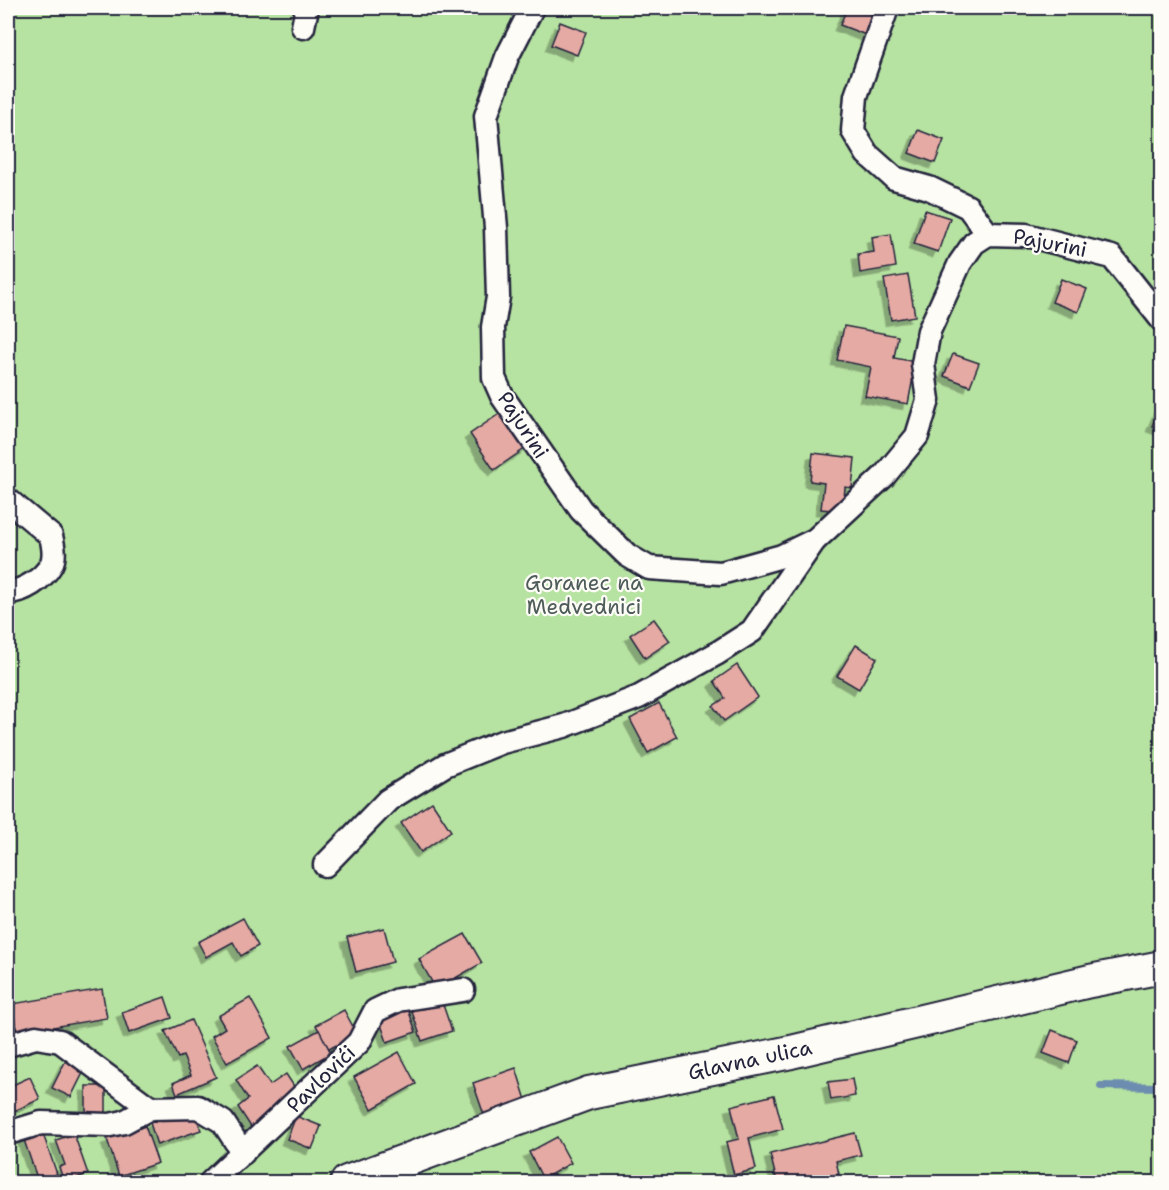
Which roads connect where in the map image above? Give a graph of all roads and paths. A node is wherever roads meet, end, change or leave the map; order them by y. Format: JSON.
{"nodes":[{"id":1,"x":532,"y":8,"type":"edge"},
{"id":2,"x":887,"y":8,"type":"edge"},
{"id":3,"x":988,"y":234,"type":"junction"},
{"id":4,"x":1161,"y":320,"type":"edge"},
{"id":5,"x":8,"y":500,"type":"edge"},
{"id":6,"x":815,"y":540,"type":"junction"},
{"id":7,"x":8,"y":592,"type":"edge"},
{"id":8,"x":325,"y":865,"type":"dead end"},
{"id":9,"x":1161,"y":967,"type":"edge"},
{"id":10,"x":463,"y":990,"type":"dead end"},
{"id":11,"x":8,"y":1045,"type":"edge"},
{"id":12,"x":150,"y":1108,"type":"junction"},
{"id":13,"x":8,"y":1133,"type":"edge"},
{"id":14,"x":243,"y":1153,"type":"junction"},
{"id":15,"x":211,"y":1182,"type":"edge"},
{"id":16,"x":347,"y":1182,"type":"edge"}],
"edges":[{"from":1,"to":6,"type":"street","name":"Pajurini"},
{"from":2,"to":3,"type":"street"},
{"from":3,"to":4,"type":"street","name":"Pajurini"},
{"from":3,"to":6,"type":"street","name":"Pajurini"},
{"from":5,"to":7,"type":"street"},
{"from":6,"to":8,"type":"street","name":"Pajurini"},
{"from":9,"to":16,"type":"main road","name":"Glavna ulica"},
{"from":10,"to":14,"type":"street","name":"Pavlovići"},
{"from":11,"to":12,"type":"street"},
{"from":12,"to":13,"type":"street"},
{"from":12,"to":14,"type":"street"},
{"from":14,"to":15,"type":"street","name":"Pavlovići"}]}
